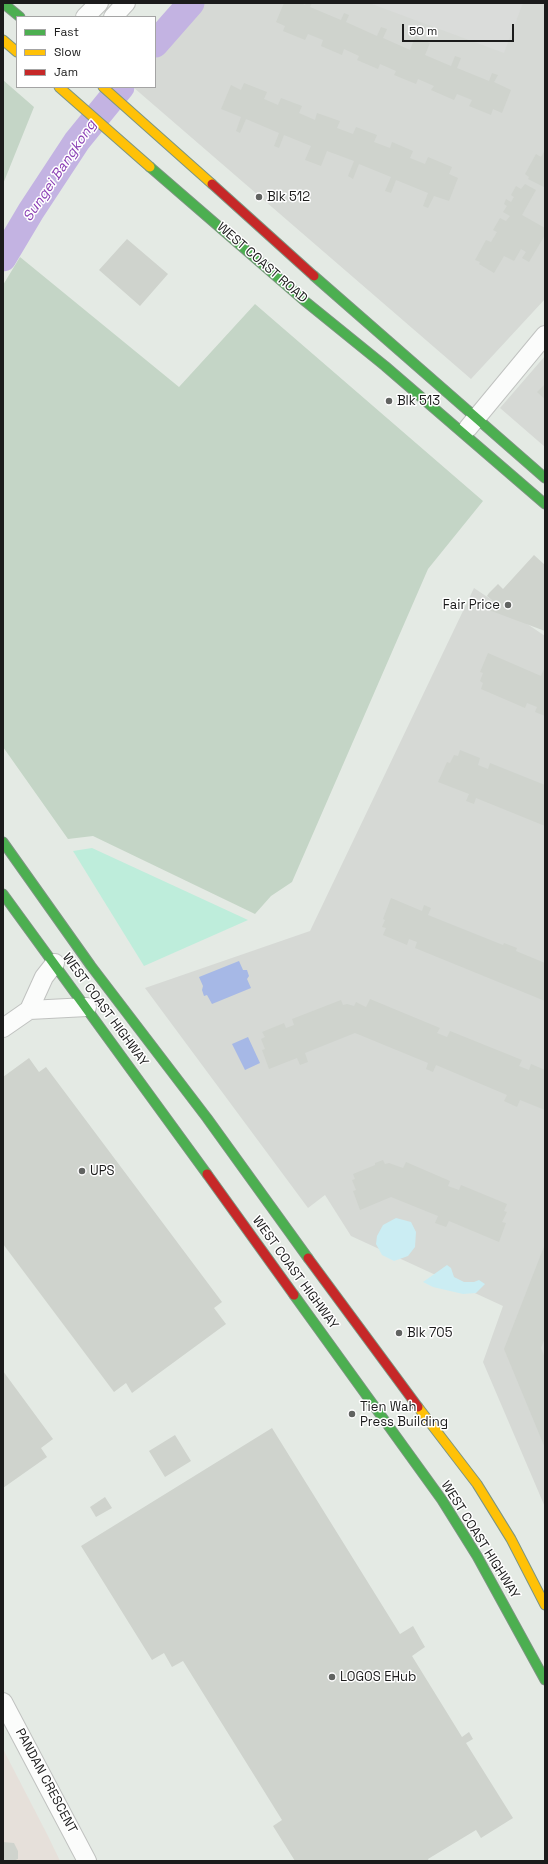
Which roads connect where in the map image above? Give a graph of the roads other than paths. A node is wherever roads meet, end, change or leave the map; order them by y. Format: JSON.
{"nodes":[{"id":1,"x":3,"y":3,"type":"edge"},
{"id":2,"x":99,"y":3,"type":"edge"},
{"id":3,"x":126,"y":3,"type":"edge"},
{"id":4,"x":19,"y":16,"type":"edge"},
{"id":5,"x":86,"y":16,"type":"edge"},
{"id":6,"x":113,"y":16,"type":"edge"},
{"id":7,"x":3,"y":40,"type":"edge"},
{"id":8,"x":16,"y":51,"type":"edge"},
{"id":9,"x":61,"y":88,"type":"edge"},
{"id":10,"x":104,"y":88,"type":"edge"},
{"id":11,"x":545,"y":335,"type":"edge"},
{"id":12,"x":392,"y":359,"type":"junction"},
{"id":13,"x":474,"y":418,"type":"junction"},
{"id":14,"x":467,"y":435,"type":"junction"},
{"id":15,"x":545,"y":478,"type":"edge"},
{"id":16,"x":545,"y":504,"type":"edge"},
{"id":17,"x":3,"y":842,"type":"edge"},
{"id":18,"x":3,"y":894,"type":"edge"},
{"id":19,"x":55,"y":963,"type":"junction"},
{"id":20,"x":88,"y":1007,"type":"junction"},
{"id":21,"x":29,"y":1010,"type":"junction"},
{"id":22,"x":3,"y":1028,"type":"edge"},
{"id":23,"x":298,"y":1245,"type":"junction"},
{"id":24,"x":295,"y":1259,"type":"dead end"},
{"id":25,"x":545,"y":1605,"type":"edge"},
{"id":26,"x":545,"y":1680,"type":"edge"},
{"id":27,"x":3,"y":1702,"type":"edge"},
{"id":28,"x":88,"y":1861,"type":"edge"}],
"edges":[{"from":1,"to":4,"type":"main road"},
{"from":2,"to":5,"type":"street"},
{"from":3,"to":6,"type":"street"},
{"from":7,"to":8,"type":"main road"},
{"from":9,"to":12,"type":"main road","name":"WEST COAST ROAD"},
{"from":10,"to":12,"type":"main road","name":"WEST COAST ROAD"},
{"from":11,"to":13,"type":"street"},
{"from":12,"to":13,"type":"main road","name":"WEST COAST ROAD"},
{"from":12,"to":14,"type":"main road","name":"WEST COAST ROAD"},
{"from":13,"to":14,"type":"street"},
{"from":13,"to":15,"type":"main road","name":"WEST COAST ROAD"},
{"from":14,"to":16,"type":"main road","name":"WEST COAST ROAD"},
{"from":17,"to":23,"type":"main road","name":"WEST COAST HIGHWAY"},
{"from":18,"to":19,"type":"main road","name":"WEST COAST HIGHWAY"},
{"from":19,"to":20,"type":"main road","name":"WEST COAST HIGHWAY"},
{"from":19,"to":21,"type":"street"},
{"from":20,"to":21,"type":"street"},
{"from":20,"to":26,"type":"main road","name":"WEST COAST HIGHWAY"},
{"from":21,"to":22,"type":"street"},
{"from":23,"to":24,"type":"main road"},
{"from":23,"to":25,"type":"main road","name":"WEST COAST HIGHWAY"},
{"from":27,"to":28,"type":"street","name":"PANDAN CRESCENT"}]}
